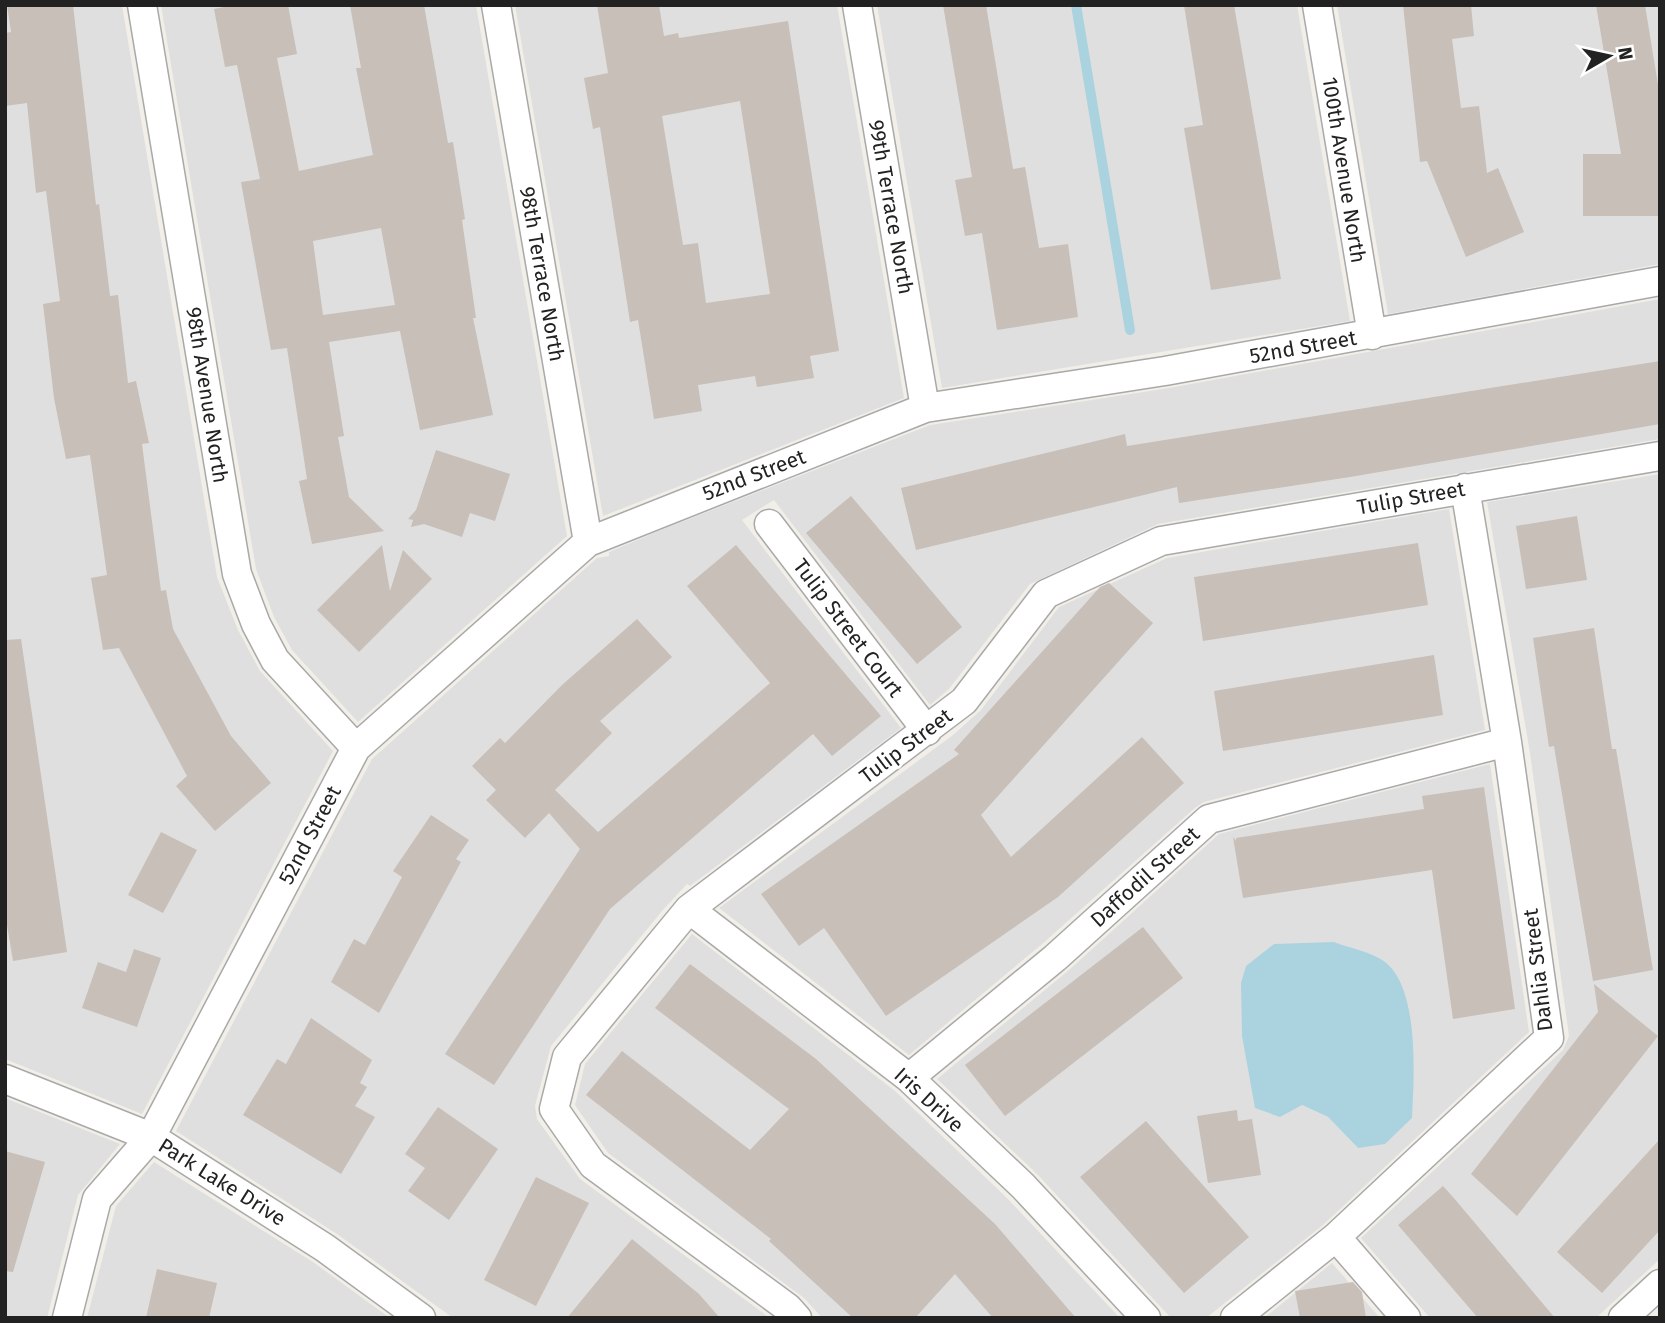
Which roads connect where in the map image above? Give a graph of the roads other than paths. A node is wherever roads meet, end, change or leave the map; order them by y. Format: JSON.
{"nodes":[{"id":1,"x":142,"y":5,"type":"edge"},
{"id":2,"x":496,"y":5,"type":"edge"},
{"id":3,"x":857,"y":5,"type":"edge"},
{"id":4,"x":1317,"y":5,"type":"edge"},
{"id":5,"x":1660,"y":281,"type":"edge"},
{"id":6,"x":1372,"y":335,"type":"junction"},
{"id":7,"x":925,"y":408,"type":"junction"},
{"id":8,"x":1660,"y":456,"type":"edge"},
{"id":9,"x":1465,"y":488,"type":"junction"},
{"id":10,"x":769,"y":524,"type":"dead end"},
{"id":11,"x":588,"y":542,"type":"junction"},
{"id":12,"x":927,"y":731,"type":"junction"},
{"id":13,"x":1507,"y":742,"type":"junction"},
{"id":14,"x":356,"y":748,"type":"junction"},
{"id":15,"x":689,"y":909,"type":"junction"},
{"id":16,"x":909,"y":1078,"type":"junction"},
{"id":17,"x":5,"y":1079,"type":"edge"},
{"id":18,"x":151,"y":1138,"type":"junction"},
{"id":19,"x":1336,"y":1237,"type":"junction"},
{"id":20,"x":1660,"y":1284,"type":"edge"},
{"id":21,"x":67,"y":1318,"type":"edge"},
{"id":22,"x":421,"y":1318,"type":"edge"},
{"id":23,"x":797,"y":1318,"type":"edge"},
{"id":24,"x":1146,"y":1318,"type":"edge"},
{"id":25,"x":1235,"y":1318,"type":"edge"},
{"id":26,"x":1406,"y":1318,"type":"edge"},
{"id":27,"x":1623,"y":1318,"type":"edge"}],
"edges":[{"from":1,"to":14,"type":"street","name":"98th Avenue North"},
{"from":2,"to":11,"type":"street","name":"98th Terrace North"},
{"from":3,"to":7,"type":"street","name":"99th Terrace North"},
{"from":4,"to":6,"type":"street","name":"100th Avenue North"},
{"from":5,"to":6,"type":"street","name":"52nd Street"},
{"from":6,"to":7,"type":"street","name":"52nd Street"},
{"from":7,"to":11,"type":"street","name":"52nd Street"},
{"from":8,"to":9,"type":"street","name":"Tulip Street"},
{"from":9,"to":12,"type":"street","name":"Tulip Street"},
{"from":9,"to":13,"type":"street","name":"Dahlia Street"},
{"from":10,"to":12,"type":"street","name":"Tulip Street Court"},
{"from":11,"to":14,"type":"street","name":"52nd Street"},
{"from":12,"to":15,"type":"street","name":"Tulip Street"},
{"from":13,"to":16,"type":"street","name":"Daffodil Street"},
{"from":13,"to":19,"type":"street","name":"Dahlia Street"},
{"from":14,"to":18,"type":"street","name":"52nd Street"},
{"from":15,"to":16,"type":"street","name":"Iris Drive"},
{"from":15,"to":23,"type":"street","name":"Tulip Street"},
{"from":16,"to":24,"type":"street","name":"Iris Drive"},
{"from":17,"to":18,"type":"street","name":"Park Lake Drive"},
{"from":18,"to":21,"type":"street","name":"52nd Street"},
{"from":18,"to":22,"type":"street","name":"Park Lake Drive"},
{"from":19,"to":25,"type":"street","name":"Dahlia Street"},
{"from":19,"to":26,"type":"street"},
{"from":20,"to":27,"type":"street"}]}
